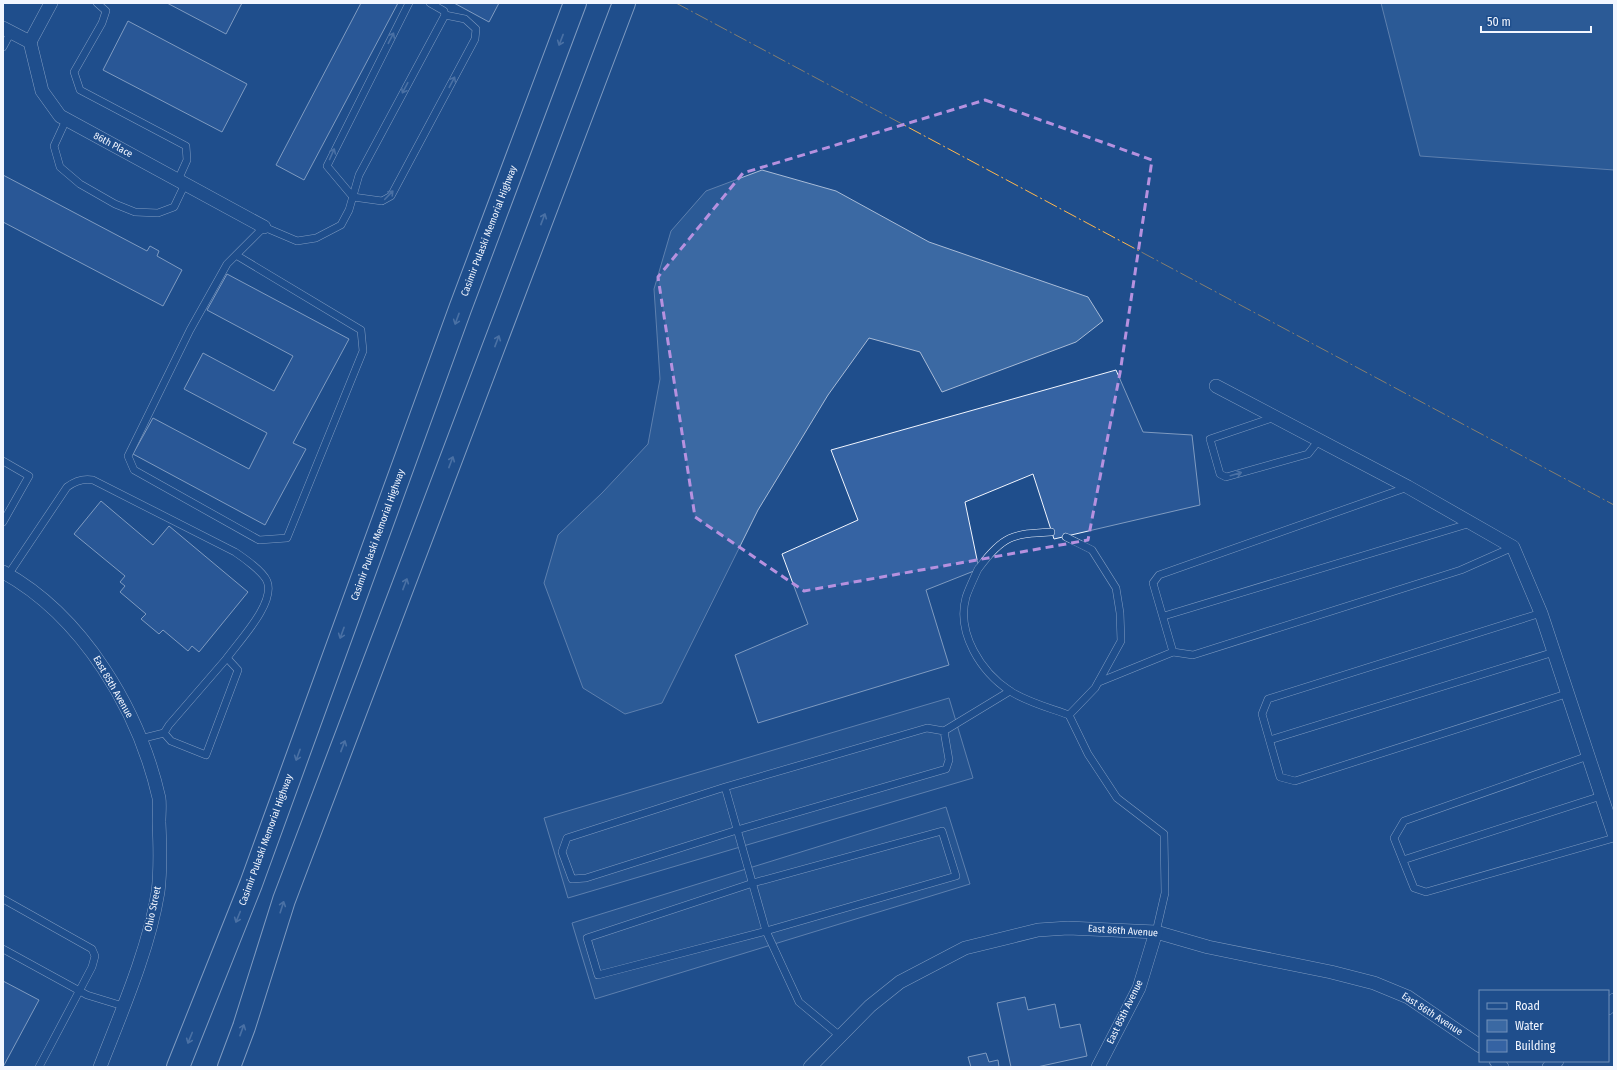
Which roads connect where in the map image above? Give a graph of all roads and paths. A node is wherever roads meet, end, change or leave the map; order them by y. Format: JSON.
{"nodes":[{"id":1,"x":51,"y":3,"type":"edge"},
{"id":2,"x":97,"y":3,"type":"edge"},
{"id":3,"x":409,"y":3,"type":"edge"},
{"id":4,"x":430,"y":3,"type":"edge"},
{"id":5,"x":575,"y":3,"type":"edge"},
{"id":6,"x":624,"y":3,"type":"edge"},
{"id":7,"x":445,"y":15,"type":"junction"},
{"id":8,"x":7,"y":30,"type":"edge"},
{"id":9,"x":30,"y":42,"type":"junction"},
{"id":10,"x":3,"y":46,"type":"edge"},
{"id":11,"x":66,"y":120,"type":"junction"},
{"id":12,"x":181,"y":182,"type":"junction"},
{"id":13,"x":353,"y":197,"type":"junction"},
{"id":14,"x":264,"y":227,"type":"junction"},
{"id":15,"x":236,"y":255,"type":"junction"},
{"id":16,"x":1216,"y":386,"type":"dead end"},
{"id":17,"x":1275,"y":417,"type":"junction"},
{"id":18,"x":1319,"y":440,"type":"junction"},
{"id":19,"x":3,"y":462,"type":"edge"},
{"id":20,"x":1408,"y":487,"type":"junction"},
{"id":21,"x":3,"y":522,"type":"edge"},
{"id":22,"x":1471,"y":523,"type":"junction"},
{"id":23,"x":1052,"y":532,"type":"dead end"},
{"id":24,"x":1066,"y":537,"type":"dead end"},
{"id":25,"x":1513,"y":546,"type":"junction"},
{"id":26,"x":5,"y":573,"type":"edge"},
{"id":27,"x":1540,"y":613,"type":"junction"},
{"id":28,"x":1164,"y":616,"type":"junction"},
{"id":29,"x":1173,"y":652,"type":"junction"},
{"id":30,"x":1554,"y":652,"type":"junction"},
{"id":31,"x":227,"y":658,"type":"junction"},
{"id":32,"x":1099,"y":682,"type":"junction"},
{"id":33,"x":1010,"y":691,"type":"junction"},
{"id":34,"x":1568,"y":693,"type":"junction"},
{"id":35,"x":1069,"y":715,"type":"junction"},
{"id":36,"x":944,"y":731,"type":"junction"},
{"id":37,"x":164,"y":733,"type":"junction"},
{"id":38,"x":1270,"y":740,"type":"junction"},
{"id":39,"x":142,"y":742,"type":"junction"},
{"id":40,"x":1588,"y":756,"type":"junction"},
{"id":41,"x":725,"y":787,"type":"junction"},
{"id":42,"x":1602,"y":796,"type":"junction"},
{"id":43,"x":738,"y":830,"type":"junction"},
{"id":44,"x":1614,"y":834,"type":"edge"},
{"id":45,"x":1614,"y":838,"type":"edge"},
{"id":46,"x":1403,"y":860,"type":"junction"},
{"id":47,"x":753,"y":884,"type":"junction"},
{"id":48,"x":3,"y":899,"type":"edge"},
{"id":49,"x":766,"y":931,"type":"junction"},
{"id":50,"x":1156,"y":932,"type":"junction"},
{"id":51,"x":3,"y":949,"type":"edge"},
{"id":52,"x":80,"y":990,"type":"junction"},
{"id":53,"x":123,"y":1006,"type":"junction"},
{"id":54,"x":840,"y":1036,"type":"junction"},
{"id":55,"x":1479,"y":1045,"type":"edge"},
{"id":56,"x":40,"y":1067,"type":"edge"},
{"id":57,"x":100,"y":1067,"type":"edge"},
{"id":58,"x":178,"y":1067,"type":"edge"},
{"id":59,"x":229,"y":1067,"type":"edge"},
{"id":60,"x":810,"y":1067,"type":"edge"},
{"id":61,"x":1098,"y":1067,"type":"edge"}],
"edges":[{"from":1,"to":9,"type":"street"},
{"from":2,"to":12,"type":"lane"},
{"from":13,"to":3,"type":"lane","one_way":true},
{"from":4,"to":7,"type":"lane"},
{"from":5,"to":58,"type":"highway","name":"Casimir Pulaski Memorial Highway","one_way":true},
{"from":59,"to":6,"type":"highway","one_way":true},
{"from":7,"to":13,"type":"lane","one_way":true},
{"from":13,"to":7,"type":"lane","one_way":true},
{"from":8,"to":9,"type":"street"},
{"from":8,"to":10,"type":"lane"},
{"from":9,"to":11,"type":"street","name":"86th Place"},
{"from":11,"to":12,"type":"street","name":"86th Place"},
{"from":11,"to":12,"type":"lane"},
{"from":12,"to":14,"type":"street","name":"86th Place"},
{"from":13,"to":14,"type":"lane"},
{"from":14,"to":15,"type":"lane"},
{"from":15,"to":15,"type":"lane"},
{"from":16,"to":17,"type":"street"},
{"from":17,"to":18,"type":"street"},
{"from":17,"to":18,"type":"lane","one_way":true},
{"from":18,"to":20,"type":"street"},
{"from":19,"to":21,"type":"lane"},
{"from":20,"to":22,"type":"street"},
{"from":20,"to":28,"type":"lane"},
{"from":22,"to":25,"type":"street"},
{"from":22,"to":28,"type":"lane"},
{"from":23,"to":33,"type":"lane"},
{"from":24,"to":32,"type":"lane"},
{"from":25,"to":27,"type":"street"},
{"from":25,"to":29,"type":"lane"},
{"from":26,"to":31,"type":"lane"},
{"from":26,"to":39,"type":"street","name":"East 85th Avenue"},
{"from":27,"to":30,"type":"street"},
{"from":27,"to":38,"type":"lane"},
{"from":28,"to":29,"type":"lane"},
{"from":29,"to":32,"type":"lane"},
{"from":30,"to":34,"type":"street"},
{"from":30,"to":38,"type":"lane"},
{"from":31,"to":37,"type":"lane"},
{"from":31,"to":37,"type":"lane"},
{"from":32,"to":35,"type":"lane"},
{"from":33,"to":35,"type":"lane"},
{"from":33,"to":36,"type":"lane"},
{"from":34,"to":38,"type":"lane"},
{"from":34,"to":40,"type":"street"},
{"from":35,"to":50,"type":"lane"},
{"from":36,"to":41,"type":"lane"},
{"from":36,"to":43,"type":"lane"},
{"from":37,"to":39,"type":"lane"},
{"from":39,"to":53,"type":"street","name":"Ohio Street"},
{"from":40,"to":42,"type":"street"},
{"from":40,"to":46,"type":"lane"},
{"from":41,"to":43,"type":"lane"},
{"from":41,"to":43,"type":"lane"},
{"from":42,"to":44,"type":"street"},
{"from":42,"to":46,"type":"lane"},
{"from":43,"to":47,"type":"lane"},
{"from":45,"to":46,"type":"lane"},
{"from":47,"to":49,"type":"lane"},
{"from":47,"to":49,"type":"lane"},
{"from":47,"to":49,"type":"lane"},
{"from":48,"to":52,"type":"lane"},
{"from":49,"to":54,"type":"lane"},
{"from":50,"to":54,"type":"street","name":"East 86th Avenue"},
{"from":50,"to":55,"type":"street","name":"East 86th Avenue"},
{"from":50,"to":61,"type":"street","name":"East 85th Avenue"},
{"from":51,"to":52,"type":"lane"},
{"from":52,"to":53,"type":"lane"},
{"from":52,"to":56,"type":"lane"},
{"from":53,"to":57,"type":"street","name":"Ohio Street"},
{"from":54,"to":60,"type":"street","name":"East 86th Avenue"}]}
